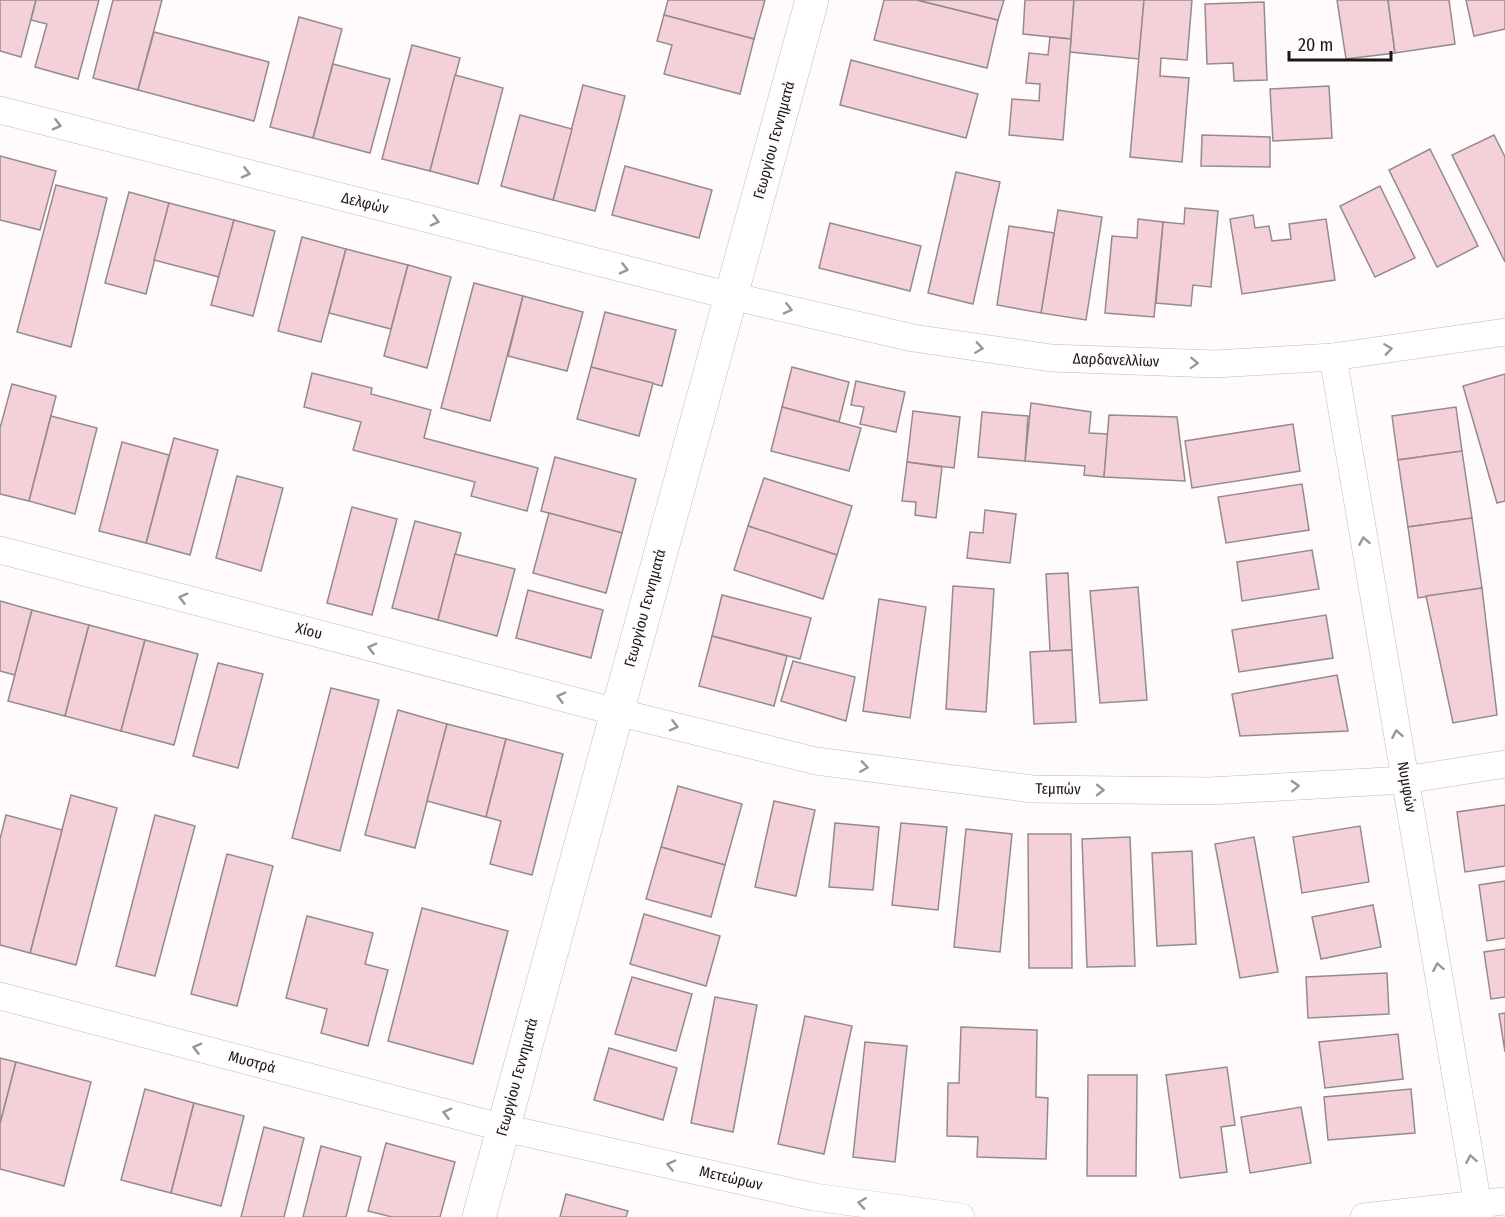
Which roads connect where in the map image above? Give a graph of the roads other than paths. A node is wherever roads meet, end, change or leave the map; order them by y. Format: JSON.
{"nodes":[{"id":1,"x":812,"y":0,"type":"edge"},
{"id":2,"x":0,"y":110,"type":"edge"},
{"id":3,"x":731,"y":296,"type":"junction"},
{"id":4,"x":1505,"y":332,"type":"edge"},
{"id":5,"x":1333,"y":357,"type":"junction"},
{"id":6,"x":0,"y":550,"type":"edge"},
{"id":7,"x":617,"y":712,"type":"junction"},
{"id":8,"x":1505,"y":764,"type":"edge"},
{"id":9,"x":1405,"y":780,"type":"junction"},
{"id":10,"x":0,"y":996,"type":"edge"},
{"id":11,"x":504,"y":1128,"type":"junction"},
{"id":12,"x":1505,"y":1201,"type":"edge"},
{"id":13,"x":1480,"y":1211,"type":"edge"},
{"id":14,"x":479,"y":1217,"type":"edge"},
{"id":15,"x":961,"y":1217,"type":"edge"},
{"id":16,"x":1364,"y":1217,"type":"edge"}],
"edges":[{"from":1,"to":3,"type":"street","name":"Γεωργίου Γεννηματά"},
{"from":2,"to":3,"type":"street","name":"Δελφών","one_way":true},
{"from":3,"to":5,"type":"street","name":"Δαρδανελλίων","one_way":true},
{"from":3,"to":7,"type":"street","name":"Γεωργίου Γεννηματά"},
{"from":5,"to":4,"type":"street","name":"Δαρδανελλίων","one_way":true},
{"from":9,"to":5,"type":"street","name":"Νυμφών","one_way":true},
{"from":7,"to":6,"type":"street","name":"Χίου","one_way":true},
{"from":7,"to":9,"type":"street","name":"Τεμπών","one_way":true},
{"from":7,"to":11,"type":"street","name":"Γεωργίου Γεννηματά"},
{"from":8,"to":9,"type":"street","name":"Τεμπών"},
{"from":13,"to":9,"type":"street","name":"Νυμφών","one_way":true},
{"from":11,"to":10,"type":"street","name":"Μυστρά","one_way":true},
{"from":11,"to":14,"type":"street","name":"Γεωργίου Γεννηματά"},
{"from":15,"to":11,"type":"street","name":"Μετεώρων","one_way":true},
{"from":12,"to":13,"type":"street"},
{"from":13,"to":16,"type":"street"}]}
